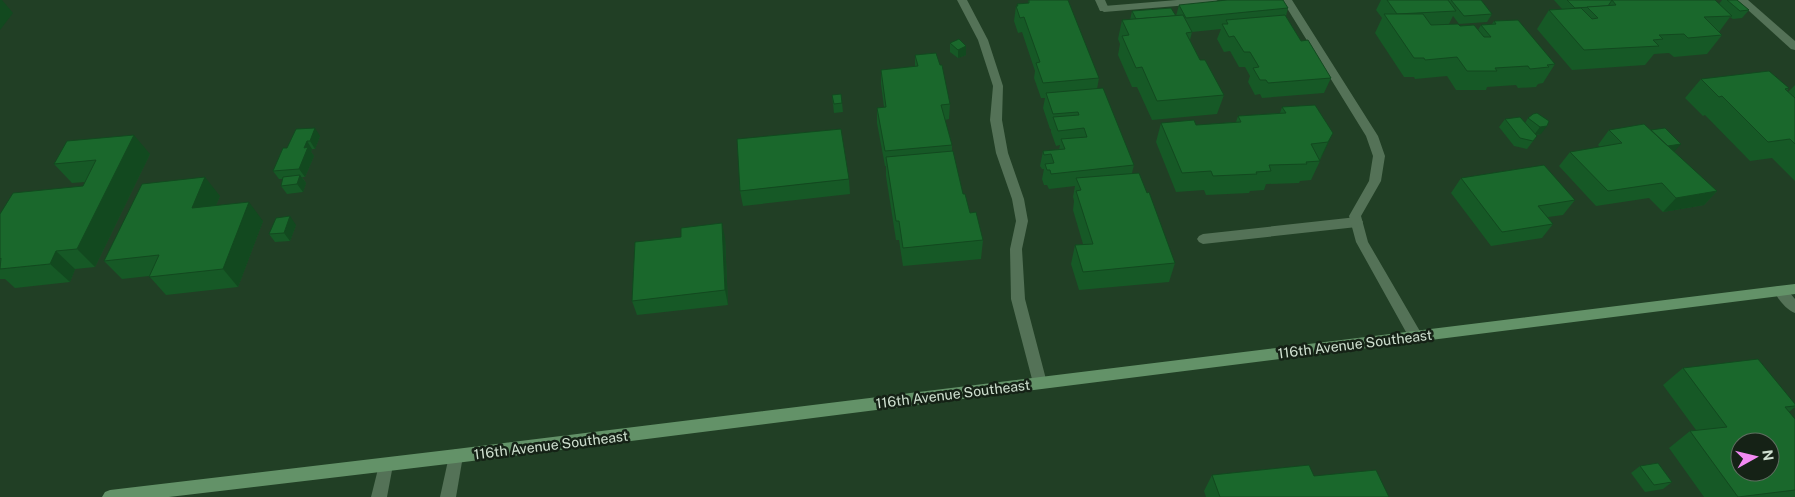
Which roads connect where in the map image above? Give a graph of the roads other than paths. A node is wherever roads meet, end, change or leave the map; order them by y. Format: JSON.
{"nodes":[{"id":1,"x":962,"y":0,"type":"edge"},
{"id":2,"x":1213,"y":0,"type":"edge"},
{"id":3,"x":1287,"y":0,"type":"edge"},
{"id":4,"x":1742,"y":0,"type":"edge"},
{"id":5,"x":1102,"y":4,"type":"edge"},
{"id":6,"x":1795,"y":47,"type":"edge"},
{"id":7,"x":1356,"y":222,"type":"junction"},
{"id":8,"x":1203,"y":238,"type":"dead end"},
{"id":9,"x":1795,"y":289,"type":"edge"},
{"id":10,"x":1780,"y":291,"type":"junction"},
{"id":11,"x":1795,"y":308,"type":"edge"},
{"id":12,"x":1416,"y":337,"type":"junction"},
{"id":13,"x":1040,"y":383,"type":"junction"},
{"id":14,"x":456,"y":456,"type":"junction"},
{"id":15,"x":386,"y":465,"type":"junction"},
{"id":16,"x":110,"y":497,"type":"edge"},
{"id":17,"x":378,"y":497,"type":"edge"},
{"id":18,"x":448,"y":497,"type":"edge"}],
"edges":[{"from":1,"to":13,"type":"street"},
{"from":2,"to":5,"type":"street"},
{"from":3,"to":7,"type":"street"},
{"from":4,"to":6,"type":"street"},
{"from":7,"to":8,"type":"street"},
{"from":7,"to":12,"type":"street"},
{"from":9,"to":10,"type":"main road","name":"116th Avenue Southeast"},
{"from":10,"to":11,"type":"street"},
{"from":10,"to":12,"type":"main road","name":"116th Avenue Southeast"},
{"from":12,"to":13,"type":"main road","name":"116th Avenue Southeast"},
{"from":13,"to":14,"type":"main road","name":"116th Avenue Southeast"},
{"from":14,"to":15,"type":"main road","name":"116th Avenue Southeast"},
{"from":14,"to":18,"type":"street"},
{"from":15,"to":16,"type":"main road","name":"116th Avenue Southeast"},
{"from":15,"to":17,"type":"street"}]}
